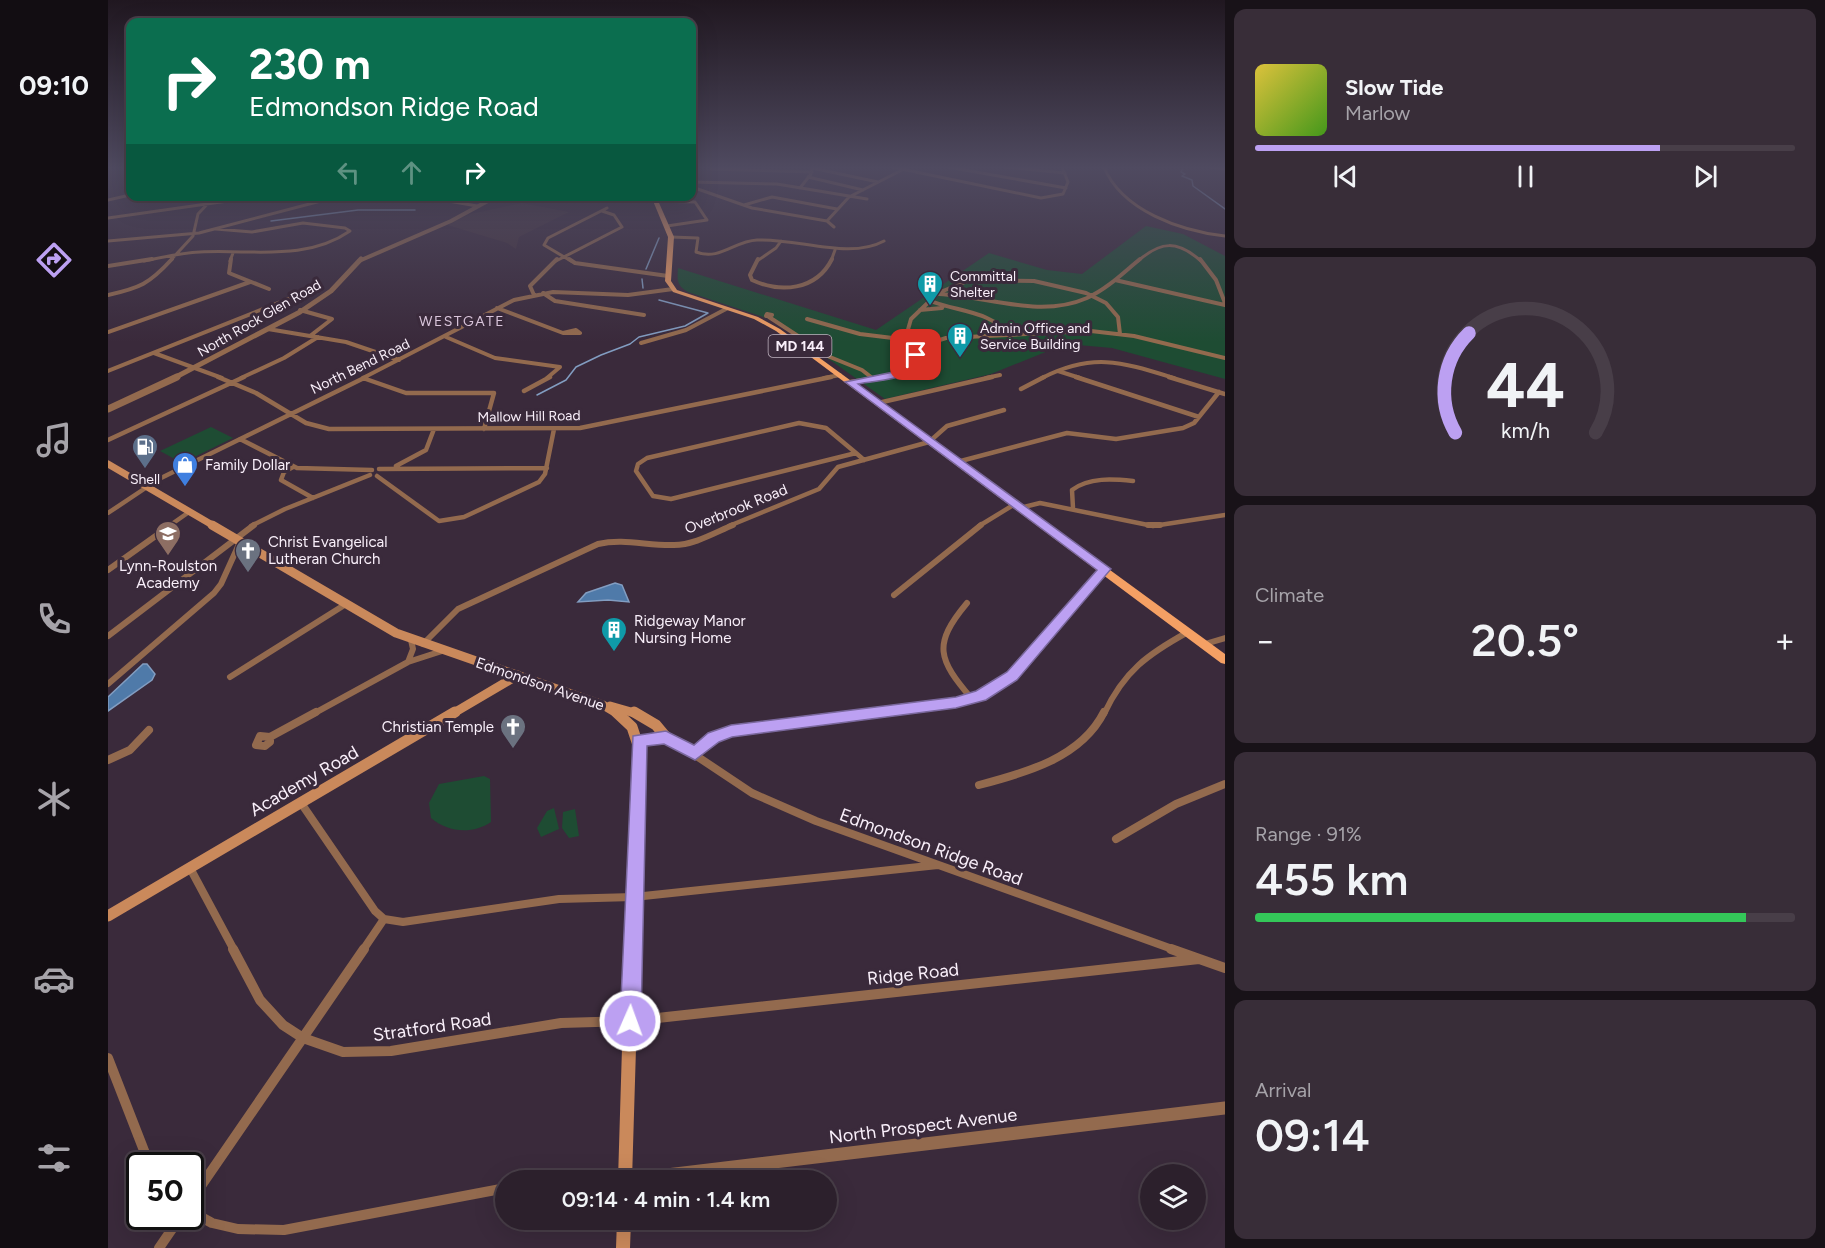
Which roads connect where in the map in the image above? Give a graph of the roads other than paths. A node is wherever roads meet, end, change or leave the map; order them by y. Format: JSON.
{"nodes":[{"id":1,"x":195,"y":225,"type":"edge"},
{"id":2,"x":229,"y":225,"type":"edge"},
{"id":3,"x":298,"y":225,"type":"edge"},
{"id":4,"x":316,"y":225,"type":"edge"},
{"id":5,"x":441,"y":225,"type":"edge"},
{"id":6,"x":573,"y":225,"type":"edge"},
{"id":7,"x":621,"y":225,"type":"edge"},
{"id":8,"x":672,"y":225,"type":"edge"},
{"id":9,"x":1180,"y":225,"type":"edge"},
{"id":10,"x":667,"y":226,"type":"joint"},
{"id":11,"x":216,"y":229,"type":"junction"},
{"id":12,"x":192,"y":234,"type":"junction"},
{"id":13,"x":1225,"y":236,"type":"edge"},
{"id":14,"x":671,"y":237,"type":"junction"},
{"id":15,"x":781,"y":241,"type":"junction"},
{"id":16,"x":884,"y":241,"type":"dead end"},
{"id":17,"x":108,"y":242,"type":"edge"},
{"id":18,"x":835,"y":250,"type":"junction"},
{"id":19,"x":233,"y":253,"type":"junction"},
{"id":20,"x":174,"y":256,"type":"junction"},
{"id":21,"x":561,"y":256,"type":"junction"},
{"id":22,"x":108,"y":266,"type":"edge"},
{"id":23,"x":668,"y":276,"type":"junction"},
{"id":24,"x":1115,"y":280,"type":"junction"},
{"id":25,"x":250,"y":282,"type":"junction"},
{"id":26,"x":948,"y":287,"type":"junction"},
{"id":27,"x":673,"y":288,"type":"junction"},
{"id":28,"x":269,"y":289,"type":"dead end"},
{"id":29,"x":543,"y":293,"type":"junction"},
{"id":30,"x":937,"y":294,"type":"junction"},
{"id":31,"x":108,"y":295,"type":"edge"},
{"id":32,"x":534,"y":295,"type":"junction"},
{"id":33,"x":960,"y":296,"type":"junction"},
{"id":34,"x":293,"y":297,"type":"dead end"},
{"id":35,"x":1092,"y":297,"type":"junction"},
{"id":36,"x":928,"y":300,"type":"junction"},
{"id":37,"x":1225,"y":304,"type":"edge"},
{"id":38,"x":497,"y":308,"type":"junction"},
{"id":39,"x":944,"y":308,"type":"junction"},
{"id":40,"x":726,"y":309,"type":"junction"},
{"id":41,"x":300,"y":310,"type":"junction"},
{"id":42,"x":919,"y":310,"type":"junction"},
{"id":43,"x":644,"y":315,"type":"dead end"},
{"id":44,"x":770,"y":316,"type":"dead end"},
{"id":45,"x":807,"y":319,"type":"dead end"},
{"id":46,"x":268,"y":329,"type":"junction"},
{"id":47,"x":108,"y":332,"type":"edge"},
{"id":48,"x":563,"y":333,"type":"dead end"},
{"id":49,"x":1120,"y":334,"type":"junction"},
{"id":50,"x":309,"y":336,"type":"junction"},
{"id":51,"x":1010,"y":336,"type":"junction"},
{"id":52,"x":318,"y":337,"type":"junction"},
{"id":53,"x":447,"y":337,"type":"junction"},
{"id":54,"x":909,"y":340,"type":"junction"},
{"id":55,"x":641,"y":343,"type":"dead end"},
{"id":56,"x":914,"y":348,"type":"junction"},
{"id":57,"x":153,"y":353,"type":"junction"},
{"id":58,"x":1225,"y":358,"type":"edge"},
{"id":59,"x":399,"y":360,"type":"junction"},
{"id":60,"x":194,"y":368,"type":"junction"},
{"id":61,"x":108,"y":371,"type":"edge"},
{"id":62,"x":1058,"y":371,"type":"junction"},
{"id":63,"x":840,"y":375,"type":"junction"},
{"id":64,"x":1000,"y":375,"type":"dead end"},
{"id":65,"x":871,"y":377,"type":"junction"},
{"id":66,"x":363,"y":378,"type":"junction"},
{"id":67,"x":231,"y":382,"type":"junction"},
{"id":68,"x":850,"y":382,"type":"junction"},
{"id":69,"x":1021,"y":389,"type":"dead end"},
{"id":70,"x":524,"y":391,"type":"dead end"},
{"id":71,"x":1219,"y":393,"type":"junction"},
{"id":72,"x":1225,"y":394,"type":"edge"},
{"id":73,"x":878,"y":403,"type":"junction"},
{"id":74,"x":108,"y":409,"type":"edge"},
{"id":75,"x":1004,"y":410,"type":"dead end"},
{"id":76,"x":289,"y":415,"type":"junction"},
{"id":77,"x":1199,"y":417,"type":"junction"},
{"id":78,"x":434,"y":429,"type":"junction"},
{"id":79,"x":484,"y":429,"type":"junction"},
{"id":80,"x":554,"y":429,"type":"junction"},
{"id":81,"x":240,"y":439,"type":"junction"},
{"id":82,"x":108,"y":440,"type":"edge"},
{"id":83,"x":929,"y":442,"type":"junction"},
{"id":84,"x":856,"y":453,"type":"junction"},
{"id":85,"x":864,"y":460,"type":"junction"},
{"id":86,"x":408,"y":461,"type":"junction"},
{"id":87,"x":957,"y":462,"type":"junction"},
{"id":88,"x":108,"y":464,"type":"edge"},
{"id":89,"x":292,"y":466,"type":"junction"},
{"id":90,"x":394,"y":467,"type":"junction"},
{"id":91,"x":418,"y":468,"type":"junction"},
{"id":92,"x":547,"y":468,"type":"junction"},
{"id":93,"x":371,"y":472,"type":"junction"},
{"id":94,"x":379,"y":473,"type":"junction"},
{"id":95,"x":1133,"y":481,"type":"dead end"},
{"id":96,"x":147,"y":487,"type":"junction"},
{"id":97,"x":313,"y":498,"type":"junction"},
{"id":98,"x":1017,"y":506,"type":"junction"},
{"id":99,"x":1073,"y":508,"type":"junction"},
{"id":100,"x":189,"y":512,"type":"junction"},
{"id":101,"x":108,"y":513,"type":"edge"},
{"id":102,"x":1225,"y":515,"type":"edge"},
{"id":103,"x":237,"y":540,"type":"junction"},
{"id":104,"x":1104,"y":569,"type":"junction"},
{"id":105,"x":108,"y":570,"type":"edge"},
{"id":106,"x":894,"y":594,"type":"dead end"},
{"id":107,"x":967,"y":603,"type":"dead end"},
{"id":108,"x":346,"y":604,"type":"junction"},
{"id":109,"x":1189,"y":632,"type":"junction"},
{"id":110,"x":108,"y":636,"type":"edge"},
{"id":111,"x":1225,"y":638,"type":"edge"},
{"id":112,"x":411,"y":640,"type":"junction"},
{"id":113,"x":423,"y":644,"type":"junction"},
{"id":114,"x":1205,"y":644,"type":"junction"},
{"id":115,"x":442,"y":651,"type":"junction"},
{"id":116,"x":1225,"y":660,"type":"edge"},
{"id":117,"x":408,"y":662,"type":"junction"},
{"id":118,"x":518,"y":675,"type":"junction"},
{"id":119,"x":230,"y":677,"type":"dead end"},
{"id":120,"x":108,"y":684,"type":"edge"},
{"id":121,"x":972,"y":699,"type":"junction"},
{"id":122,"x":603,"y":705,"type":"junction"},
{"id":123,"x":149,"y":730,"type":"dead end"},
{"id":124,"x":270,"y":737,"type":"dead end"},
{"id":125,"x":666,"y":737,"type":"junction"},
{"id":126,"x":639,"y":740,"type":"junction"},
{"id":127,"x":695,"y":753,"type":"junction"},
{"id":128,"x":108,"y":760,"type":"edge"},
{"id":129,"x":1225,"y":784,"type":"edge"},
{"id":130,"x":979,"y":785,"type":"dead end"},
{"id":131,"x":301,"y":803,"type":"junction"},
{"id":132,"x":1116,"y":839,"type":"dead end"},
{"id":133,"x":938,"y":865,"type":"junction"},
{"id":134,"x":190,"y":868,"type":"junction"},
{"id":135,"x":634,"y":897,"type":"junction"},
{"id":136,"x":108,"y":916,"type":"edge"},
{"id":137,"x":384,"y":919,"type":"junction"},
{"id":138,"x":1198,"y":959,"type":"junction"},
{"id":139,"x":1225,"y":968,"type":"edge"},
{"id":140,"x":630,"y":1021,"type":"junction"},
{"id":141,"x":303,"y":1038,"type":"junction"},
{"id":142,"x":108,"y":1058,"type":"edge"},
{"id":143,"x":1225,"y":1108,"type":"edge"},
{"id":144,"x":145,"y":1152,"type":"edge"},
{"id":145,"x":625,"y":1170,"type":"edge"},
{"id":146,"x":708,"y":1170,"type":"edge"},
{"id":147,"x":204,"y":1182,"type":"edge"},
{"id":148,"x":495,"y":1190,"type":"edge"},
{"id":149,"x":204,"y":1219,"type":"edge"},
{"id":150,"x":171,"y":1230,"type":"edge"},
{"id":151,"x":624,"y":1230,"type":"edge"},
{"id":152,"x":159,"y":1248,"type":"edge"},
{"id":153,"x":623,"y":1248,"type":"edge"}],
"edges":[{"from":1,"to":12,"type":"street"},
{"from":2,"to":11,"type":"street"},
{"from":3,"to":11,"type":"street"},
{"from":4,"to":19,"type":"street"},
{"from":5,"to":41,"type":"street","name":"North Rock Glen Road"},
{"from":6,"to":21,"type":"street"},
{"from":7,"to":21,"type":"street"},
{"from":8,"to":10,"type":"street"},
{"from":9,"to":13,"type":"street"},
{"from":10,"to":14,"type":"main road"},
{"from":11,"to":12,"type":"street"},
{"from":12,"to":17,"type":"street"},
{"from":12,"to":20,"type":"street"},
{"from":14,"to":15,"type":"street"},
{"from":14,"to":23,"type":"main road"},
{"from":15,"to":18,"type":"street"},
{"from":15,"to":18,"type":"street"},
{"from":16,"to":18,"type":"street"},
{"from":19,"to":20,"type":"street"},
{"from":19,"to":25,"type":"street"},
{"from":20,"to":22,"type":"street"},
{"from":20,"to":31,"type":"street"},
{"from":21,"to":23,"type":"street"},
{"from":21,"to":32,"type":"street"},
{"from":23,"to":27,"type":"main road"},
{"from":24,"to":35,"type":"street"},
{"from":24,"to":37,"type":"street"},
{"from":24,"to":37,"type":"street"},
{"from":25,"to":28,"type":"street"},
{"from":25,"to":47,"type":"street"},
{"from":26,"to":30,"type":"street"},
{"from":26,"to":33,"type":"street"},
{"from":26,"to":35,"type":"street"},
{"from":27,"to":29,"type":"street","name":"North Bend Road"},
{"from":27,"to":40,"type":"main road","number":"MD 144"},
{"from":29,"to":32,"type":"street","name":"North Bend Road"},
{"from":29,"to":43,"type":"street"},
{"from":30,"to":33,"type":"street"},
{"from":30,"to":36,"type":"street"},
{"from":32,"to":38,"type":"street","name":"North Bend Road"},
{"from":33,"to":35,"type":"street"},
{"from":34,"to":57,"type":"street"},
{"from":35,"to":49,"type":"street"},
{"from":36,"to":39,"type":"street"},
{"from":36,"to":42,"type":"street"},
{"from":38,"to":48,"type":"street"},
{"from":38,"to":53,"type":"street","name":"North Bend Road"},
{"from":39,"to":42,"type":"street"},
{"from":39,"to":51,"type":"street"},
{"from":40,"to":55,"type":"street"},
{"from":40,"to":63,"type":"main road","number":"MD 144"},
{"from":41,"to":46,"type":"street","name":"North Rock Glen Road"},
{"from":41,"to":50,"type":"street"},
{"from":42,"to":54,"type":"street"},
{"from":44,"to":65,"type":"street"},
{"from":45,"to":54,"type":"street"},
{"from":46,"to":50,"type":"street"},
{"from":46,"to":60,"type":"street","name":"North Rock Glen Road"},
{"from":49,"to":51,"type":"street"},
{"from":49,"to":58,"type":"street"},
{"from":50,"to":52,"type":"street"},
{"from":51,"to":56,"type":"street"},
{"from":52,"to":59,"type":"street"},
{"from":52,"to":67,"type":"street"},
{"from":53,"to":59,"type":"street","name":"North Bend Road"},
{"from":53,"to":70,"type":"street"},
{"from":54,"to":56,"type":"street"},
{"from":56,"to":65,"type":"street"},
{"from":57,"to":60,"type":"street","name":"Mallow Hill Road"},
{"from":57,"to":61,"type":"street"},
{"from":59,"to":66,"type":"street","name":"North Bend Road"},
{"from":60,"to":67,"type":"street","name":"Mallow Hill Road"},
{"from":60,"to":74,"type":"street","name":"North Rock Glen Road"},
{"from":62,"to":69,"type":"street"},
{"from":62,"to":71,"type":"street"},
{"from":62,"to":77,"type":"street"},
{"from":63,"to":68,"type":"main road","number":"MD 144"},
{"from":63,"to":80,"type":"street","name":"Mallow Hill Road"},
{"from":64,"to":73,"type":"street"},
{"from":65,"to":68,"type":"street"},
{"from":66,"to":76,"type":"street","name":"North Bend Road"},
{"from":66,"to":79,"type":"street"},
{"from":67,"to":76,"type":"street","name":"Mallow Hill Road"},
{"from":67,"to":82,"type":"street"},
{"from":68,"to":73,"type":"main road","number":"MD 144"},
{"from":71,"to":72,"type":"street"},
{"from":71,"to":77,"type":"street"},
{"from":73,"to":83,"type":"main road","number":"MD 144"},
{"from":75,"to":83,"type":"street"},
{"from":76,"to":78,"type":"street","name":"Mallow Hill Road"},
{"from":76,"to":81,"type":"street","name":"North Bend Road"},
{"from":77,"to":87,"type":"street"},
{"from":78,"to":79,"type":"street","name":"Mallow Hill Road"},
{"from":78,"to":86,"type":"street"},
{"from":79,"to":80,"type":"street","name":"Mallow Hill Road"},
{"from":80,"to":92,"type":"street"},
{"from":81,"to":89,"type":"street"},
{"from":81,"to":96,"type":"street","name":"North Bend Road"},
{"from":83,"to":85,"type":"street","name":"Overbrook Road"},
{"from":83,"to":87,"type":"main road","number":"MD 144"},
{"from":84,"to":84,"type":"street"},
{"from":84,"to":85,"type":"street"},
{"from":85,"to":113,"type":"street","name":"Overbrook Road"},
{"from":86,"to":90,"type":"street"},
{"from":86,"to":91,"type":"street"},
{"from":87,"to":98,"type":"main road","number":"MD 144"},
{"from":88,"to":96,"type":"main road","name":"Edmondson Avenue"},
{"from":89,"to":93,"type":"street"},
{"from":89,"to":97,"type":"street"},
{"from":90,"to":91,"type":"street"},
{"from":90,"to":94,"type":"street"},
{"from":91,"to":92,"type":"street"},
{"from":92,"to":94,"type":"street"},
{"from":93,"to":94,"type":"street"},
{"from":93,"to":97,"type":"street"},
{"from":95,"to":99,"type":"street"},
{"from":96,"to":100,"type":"main road","name":"Edmondson Avenue"},
{"from":96,"to":101,"type":"street","name":"North Bend Road"},
{"from":97,"to":103,"type":"street"},
{"from":98,"to":99,"type":"street"},
{"from":98,"to":104,"type":"main road","number":"MD 144"},
{"from":98,"to":106,"type":"street"},
{"from":99,"to":102,"type":"street"},
{"from":100,"to":103,"type":"main road","name":"Edmondson Avenue"},
{"from":100,"to":105,"type":"street"},
{"from":103,"to":108,"type":"main road","name":"Edmondson Avenue"},
{"from":103,"to":110,"type":"street"},
{"from":103,"to":120,"type":"street"},
{"from":104,"to":109,"type":"main road","number":"MD 144"},
{"from":104,"to":121,"type":"street"},
{"from":107,"to":121,"type":"street"},
{"from":108,"to":112,"type":"main road","name":"Edmondson Avenue"},
{"from":108,"to":119,"type":"street"},
{"from":109,"to":114,"type":"main road","number":"MD 144"},
{"from":109,"to":130,"type":"street"},
{"from":111,"to":114,"type":"street"},
{"from":112,"to":113,"type":"main road","name":"Edmondson Avenue"},
{"from":112,"to":117,"type":"street"},
{"from":113,"to":115,"type":"main road","name":"Edmondson Avenue"},
{"from":114,"to":116,"type":"main road","number":"MD 144"},
{"from":115,"to":117,"type":"street"},
{"from":115,"to":118,"type":"main road","name":"Edmondson Avenue"},
{"from":117,"to":124,"type":"street"},
{"from":118,"to":122,"type":"main road","name":"Edmondson Avenue"},
{"from":118,"to":131,"type":"main road","name":"Academy Road"},
{"from":121,"to":127,"type":"street"},
{"from":122,"to":125,"type":"main road"},
{"from":122,"to":126,"type":"main road","name":"Edmondson Avenue"},
{"from":123,"to":128,"type":"street"},
{"from":125,"to":126,"type":"street"},
{"from":125,"to":127,"type":"street","name":"Edmondson Ridge Road"},
{"from":126,"to":135,"type":"main road"},
{"from":127,"to":133,"type":"street","name":"Edmondson Ridge Road"},
{"from":129,"to":132,"type":"street"},
{"from":131,"to":134,"type":"main road","name":"Academy Road"},
{"from":131,"to":137,"type":"street"},
{"from":133,"to":135,"type":"street"},
{"from":133,"to":138,"type":"street","name":"Edmondson Ridge Road"},
{"from":134,"to":136,"type":"main road","name":"Academy Road"},
{"from":134,"to":141,"type":"street","name":"Stratford Road"},
{"from":135,"to":137,"type":"street"},
{"from":135,"to":140,"type":"main road"},
{"from":137,"to":141,"type":"street"},
{"from":138,"to":139,"type":"street","name":"Edmondson Ridge Road"},
{"from":138,"to":140,"type":"street","name":"Ridge Road"},
{"from":140,"to":141,"type":"street","name":"Stratford Road"},
{"from":140,"to":145,"type":"main road"},
{"from":141,"to":147,"type":"street"},
{"from":142,"to":144,"type":"street"},
{"from":143,"to":146,"type":"street","name":"North Prospect Avenue"},
{"from":148,"to":149,"type":"street"},
{"from":150,"to":152,"type":"street"},
{"from":151,"to":153,"type":"main road"}]}
